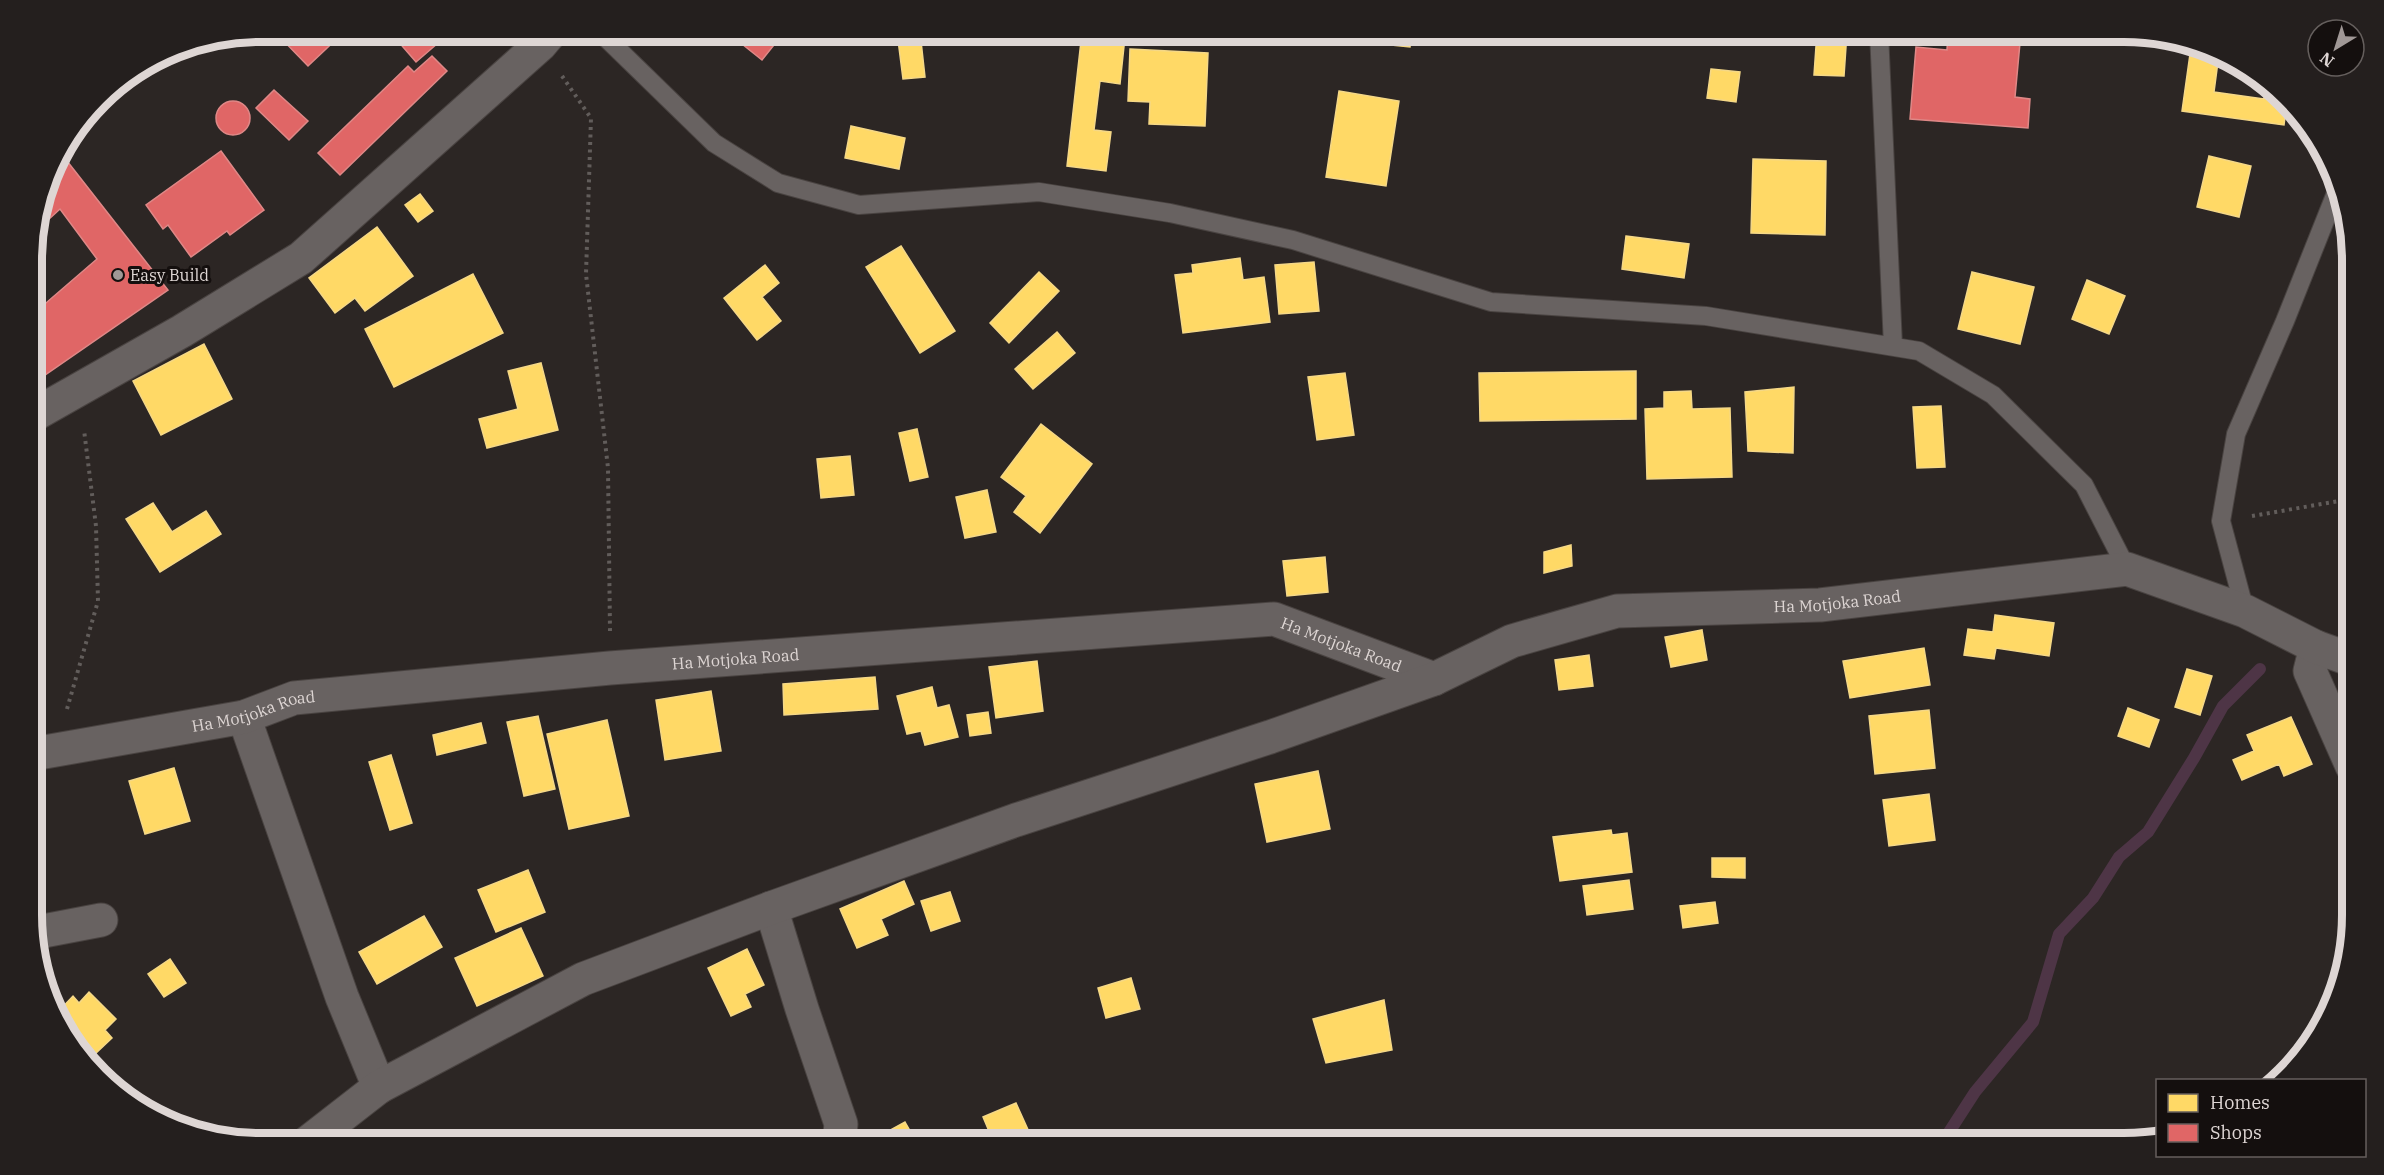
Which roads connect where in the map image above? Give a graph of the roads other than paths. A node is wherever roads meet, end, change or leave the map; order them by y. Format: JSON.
{"nodes":[{"id":1,"x":542,"y":42,"type":"edge"},
{"id":2,"x":610,"y":42,"type":"edge"},
{"id":3,"x":1879,"y":42,"type":"edge"},
{"id":4,"x":2333,"y":200,"type":"edge"},
{"id":5,"x":1893,"y":346,"type":"junction"},
{"id":6,"x":42,"y":410,"type":"edge"},
{"id":7,"x":2127,"y":569,"type":"junction"},
{"id":8,"x":2245,"y":611,"type":"junction"},
{"id":9,"x":2316,"y":647,"type":"junction"},
{"id":10,"x":2342,"y":656,"type":"edge"},
{"id":11,"x":1434,"y":679,"type":"junction"},
{"id":12,"x":244,"y":717,"type":"junction"},
{"id":13,"x":2342,"y":743,"type":"edge"},
{"id":14,"x":43,"y":751,"type":"edge"},
{"id":15,"x":771,"y":908,"type":"junction"},
{"id":16,"x":101,"y":920,"type":"dead end"},
{"id":17,"x":42,"y":931,"type":"edge"},
{"id":18,"x":379,"y":1087,"type":"junction"},
{"id":19,"x":320,"y":1133,"type":"edge"},
{"id":20,"x":840,"y":1133,"type":"edge"}],
"edges":[{"from":1,"to":6,"type":"street"},
{"from":2,"to":5,"type":"lane"},
{"from":3,"to":5,"type":"lane"},
{"from":4,"to":8,"type":"lane"},
{"from":5,"to":7,"type":"lane"},
{"from":7,"to":8,"type":"street","name":"Ha Motjoka Road"},
{"from":7,"to":11,"type":"street","name":"Ha Motjoka Road"},
{"from":8,"to":9,"type":"street","name":"Ha Motjoka Road"},
{"from":9,"to":10,"type":"street","name":"Ha Motjoka Road"},
{"from":9,"to":13,"type":"street"},
{"from":11,"to":12,"type":"street","name":"Ha Motjoka Road"},
{"from":11,"to":15,"type":"street","name":"Ha Motjoka Road"},
{"from":12,"to":14,"type":"street","name":"Ha Motjoka Road"},
{"from":12,"to":18,"type":"street"},
{"from":15,"to":18,"type":"street","name":"Ha Motjoka Road"},
{"from":15,"to":20,"type":"street"},
{"from":16,"to":17,"type":"street"},
{"from":18,"to":19,"type":"street","name":"Ha Motjoka Road"}]}
